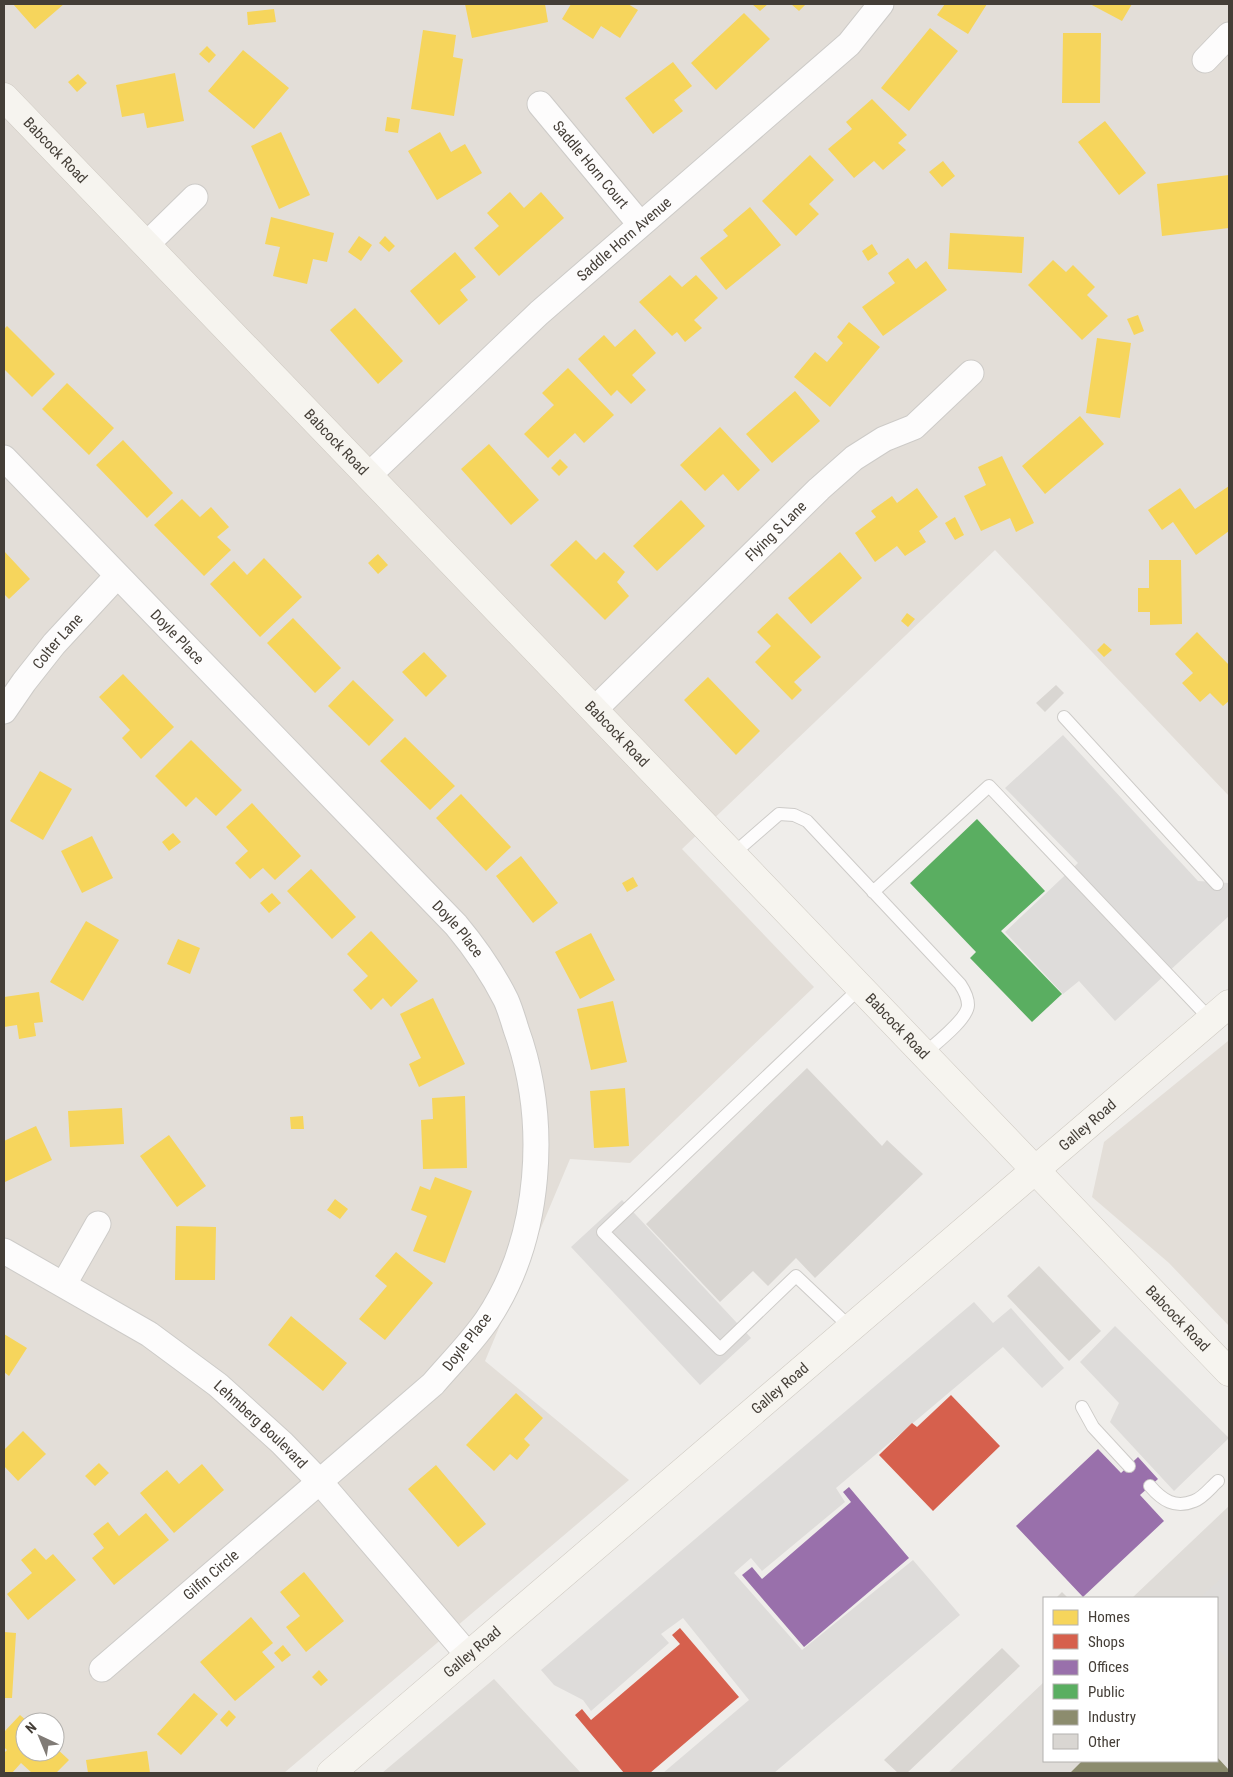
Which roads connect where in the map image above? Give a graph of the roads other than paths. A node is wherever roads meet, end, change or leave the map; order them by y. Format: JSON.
{"nodes":[{"id":1,"x":881,"y":4,"type":"edge"},
{"id":2,"x":1229,"y":35,"type":"edge"},
{"id":3,"x":1205,"y":60,"type":"dead end"},
{"id":4,"x":4,"y":97,"type":"edge"},
{"id":5,"x":540,"y":104,"type":"dead end"},
{"id":6,"x":195,"y":197,"type":"dead end"},
{"id":7,"x":640,"y":224,"type":"junction"},
{"id":8,"x":146,"y":245,"type":"junction"},
{"id":9,"x":971,"y":373,"type":"dead end"},
{"id":10,"x":4,"y":458,"type":"edge"},
{"id":11,"x":368,"y":476,"type":"junction"},
{"id":12,"x":117,"y":576,"type":"junction"},
{"id":13,"x":594,"y":710,"type":"junction"},
{"id":14,"x":4,"y":711,"type":"edge"},
{"id":15,"x":1064,"y":717,"type":"dead end"},
{"id":16,"x":733,"y":854,"type":"junction"},
{"id":17,"x":1217,"y":884,"type":"dead end"},
{"id":18,"x":873,"y":892,"type":"junction"},
{"id":19,"x":860,"y":987,"type":"junction"},
{"id":20,"x":1220,"y":1012,"type":"edge"},
{"id":21,"x":924,"y":1054,"type":"junction"},
{"id":22,"x":1035,"y":1170,"type":"junction"},
{"id":23,"x":98,"y":1224,"type":"dead end"},
{"id":24,"x":4,"y":1251,"type":"edge"},
{"id":25,"x":64,"y":1284,"type":"junction"},
{"id":26,"x":851,"y":1328,"type":"junction"},
{"id":27,"x":1229,"y":1372,"type":"edge"},
{"id":28,"x":1082,"y":1407,"type":"dead end"},
{"id":29,"x":1129,"y":1466,"type":"dead end"},
{"id":30,"x":1218,"y":1481,"type":"dead end"},
{"id":31,"x":320,"y":1482,"type":"junction"},
{"id":32,"x":1150,"y":1486,"type":"dead end"},
{"id":33,"x":469,"y":1656,"type":"junction"},
{"id":34,"x":102,"y":1669,"type":"dead end"},
{"id":35,"x":331,"y":1773,"type":"edge"}],
"edges":[{"from":1,"to":7,"type":"street","name":"Saddle Horn Avenue"},
{"from":2,"to":3,"type":"street"},
{"from":4,"to":8,"type":"street","name":"Babcock Road"},
{"from":5,"to":7,"type":"street","name":"Saddle Horn Court"},
{"from":6,"to":8,"type":"street"},
{"from":7,"to":11,"type":"street","name":"Saddle Horn Avenue"},
{"from":8,"to":11,"type":"street","name":"Babcock Road"},
{"from":9,"to":13,"type":"street","name":"Flying S Lane"},
{"from":10,"to":12,"type":"street","name":"Doyle Place"},
{"from":11,"to":13,"type":"street","name":"Babcock Road"},
{"from":12,"to":14,"type":"street","name":"Colter Lane"},
{"from":12,"to":31,"type":"street","name":"Doyle Place"},
{"from":13,"to":16,"type":"street","name":"Babcock Road"},
{"from":15,"to":17,"type":"lane"},
{"from":16,"to":18,"type":"lane"},
{"from":16,"to":19,"type":"street","name":"Babcock Road"},
{"from":18,"to":20,"type":"lane"},
{"from":18,"to":21,"type":"lane"},
{"from":19,"to":21,"type":"street","name":"Babcock Road"},
{"from":19,"to":26,"type":"lane"},
{"from":20,"to":22,"type":"street","name":"Galley Road"},
{"from":21,"to":22,"type":"street","name":"Babcock Road"},
{"from":22,"to":26,"type":"street","name":"Galley Road"},
{"from":22,"to":27,"type":"street","name":"Babcock Road"},
{"from":23,"to":25,"type":"street"},
{"from":24,"to":25,"type":"street","name":"Lehmberg Boulevard"},
{"from":25,"to":31,"type":"street","name":"Lehmberg Boulevard"},
{"from":26,"to":33,"type":"street","name":"Galley Road"},
{"from":28,"to":29,"type":"lane"},
{"from":30,"to":32,"type":"lane"},
{"from":31,"to":33,"type":"street","name":"Lehmberg Boulevard"},
{"from":31,"to":34,"type":"street","name":"Gilfin Circle"},
{"from":33,"to":35,"type":"street","name":"Galley Road"}]}
